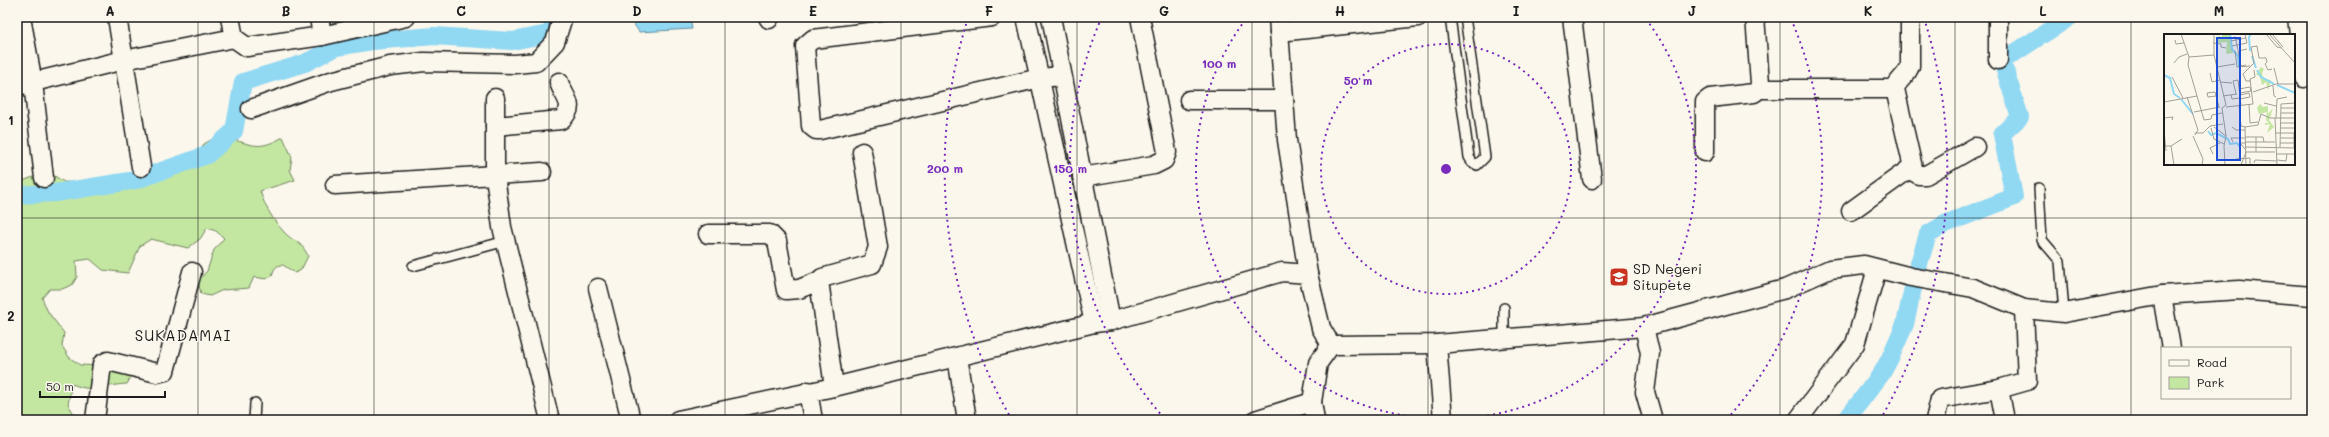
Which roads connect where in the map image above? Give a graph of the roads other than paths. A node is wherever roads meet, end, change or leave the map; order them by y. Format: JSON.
{"nodes":[{"id":1,"x":21,"y":17,"type":"edge"},
{"id":2,"x":117,"y":17,"type":"edge"},
{"id":3,"x":230,"y":17,"type":"edge"},
{"id":4,"x":319,"y":17,"type":"edge"},
{"id":5,"x":406,"y":17,"type":"edge"},
{"id":6,"x":563,"y":17,"type":"edge"},
{"id":7,"x":992,"y":17,"type":"edge"},
{"id":8,"x":1026,"y":17,"type":"edge"},
{"id":9,"x":1051,"y":17,"type":"edge"},
{"id":10,"x":1140,"y":17,"type":"edge"},
{"id":11,"x":1418,"y":17,"type":"edge"},
{"id":12,"x":1450,"y":17,"type":"edge"},
{"id":13,"x":1465,"y":17,"type":"edge"},
{"id":14,"x":1572,"y":17,"type":"edge"},
{"id":15,"x":1755,"y":17,"type":"edge"},
{"id":16,"x":1910,"y":17,"type":"edge"},
{"id":17,"x":1998,"y":17,"type":"edge"},
{"id":18,"x":2297,"y":17,"type":"edge"},
{"id":19,"x":961,"y":19,"type":"edge"},
{"id":20,"x":1363,"y":21,"type":"edge"},
{"id":21,"x":1279,"y":25,"type":"edge"},
{"id":22,"x":322,"y":36,"type":"junction"},
{"id":23,"x":234,"y":38,"type":"junction"},
{"id":24,"x":124,"y":60,"type":"junction"},
{"id":25,"x":1998,"y":60,"type":"dead end"},
{"id":26,"x":1062,"y":76,"type":"junction"},
{"id":27,"x":1040,"y":78,"type":"junction"},
{"id":28,"x":2304,"y":78,"type":"dead end"},
{"id":29,"x":559,"y":82,"type":"dead end"},
{"id":30,"x":25,"y":84,"type":"edge"},
{"id":31,"x":1759,"y":89,"type":"junction"},
{"id":32,"x":1895,"y":89,"type":"junction"},
{"id":33,"x":495,"y":98,"type":"dead end"},
{"id":34,"x":1189,"y":100,"type":"dead end"},
{"id":35,"x":1284,"y":100,"type":"junction"},
{"id":36,"x":251,"y":109,"type":"dead end"},
{"id":37,"x":495,"y":126,"type":"junction"},
{"id":38,"x":1975,"y":147,"type":"dead end"},
{"id":39,"x":862,"y":152,"type":"dead end"},
{"id":40,"x":1705,"y":152,"type":"dead end"},
{"id":41,"x":141,"y":166,"type":"dead end"},
{"id":42,"x":1912,"y":167,"type":"junction"},
{"id":43,"x":542,"y":172,"type":"dead end"},
{"id":44,"x":495,"y":176,"type":"junction"},
{"id":45,"x":1082,"y":177,"type":"junction"},
{"id":46,"x":44,"y":178,"type":"dead end"},
{"id":47,"x":1592,"y":179,"type":"dead end"},
{"id":48,"x":335,"y":185,"type":"dead end"},
{"id":49,"x":2039,"y":188,"type":"dead end"},
{"id":50,"x":1087,"y":204,"type":"junction"},
{"id":51,"x":1069,"y":209,"type":"junction"},
{"id":52,"x":1851,"y":211,"type":"dead end"},
{"id":53,"x":708,"y":234,"type":"dead end"},
{"id":54,"x":506,"y":241,"type":"junction"},
{"id":55,"x":413,"y":266,"type":"dead end"},
{"id":56,"x":1877,"y":269,"type":"junction"},
{"id":57,"x":192,"y":272,"type":"dead end"},
{"id":58,"x":1308,"y":274,"type":"junction"},
{"id":59,"x":819,"y":281,"type":"junction"},
{"id":60,"x":598,"y":288,"type":"dead end"},
{"id":61,"x":2162,"y":295,"type":"junction"},
{"id":62,"x":2312,"y":296,"type":"edge"},
{"id":63,"x":1504,"y":308,"type":"dead end"},
{"id":64,"x":2024,"y":309,"type":"junction"},
{"id":65,"x":2064,"y":313,"type":"junction"},
{"id":66,"x":1103,"y":322,"type":"junction"},
{"id":67,"x":1644,"y":327,"type":"junction"},
{"id":68,"x":1504,"y":340,"type":"junction"},
{"id":69,"x":1437,"y":344,"type":"junction"},
{"id":70,"x":1331,"y":345,"type":"junction"},
{"id":71,"x":2171,"y":347,"type":"edge"},
{"id":72,"x":957,"y":357,"type":"junction"},
{"id":73,"x":834,"y":387,"type":"junction"},
{"id":74,"x":1999,"y":389,"type":"junction"},
{"id":75,"x":808,"y":391,"type":"junction"},
{"id":76,"x":1312,"y":402,"type":"junction"},
{"id":77,"x":255,"y":403,"type":"dead end"},
{"id":78,"x":95,"y":420,"type":"edge"},
{"id":79,"x":254,"y":420,"type":"edge"},
{"id":80,"x":550,"y":420,"type":"edge"},
{"id":81,"x":631,"y":420,"type":"edge"},
{"id":82,"x":678,"y":420,"type":"edge"},
{"id":83,"x":813,"y":420,"type":"edge"},
{"id":84,"x":967,"y":420,"type":"edge"},
{"id":85,"x":1255,"y":420,"type":"edge"},
{"id":86,"x":1315,"y":420,"type":"edge"},
{"id":87,"x":1443,"y":420,"type":"edge"},
{"id":88,"x":1653,"y":420,"type":"edge"},
{"id":89,"x":1798,"y":420,"type":"edge"},
{"id":90,"x":1935,"y":420,"type":"edge"},
{"id":91,"x":2006,"y":420,"type":"edge"}],
"edges":[{"from":1,"to":30,"type":"street"},
{"from":2,"to":24,"type":"street"},
{"from":3,"to":23,"type":"street"},
{"from":4,"to":22,"type":"street"},
{"from":5,"to":22,"type":"street"},
{"from":6,"to":36,"type":"street"},
{"from":7,"to":19,"type":"street"},
{"from":8,"to":27,"type":"street"},
{"from":9,"to":26,"type":"street"},
{"from":10,"to":45,"type":"street"},
{"from":11,"to":20,"type":"street"},
{"from":12,"to":13,"type":"lane"},
{"from":14,"to":47,"type":"street"},
{"from":15,"to":31,"type":"street"},
{"from":16,"to":32,"type":"street"},
{"from":17,"to":25,"type":"street"},
{"from":18,"to":28,"type":"street"},
{"from":19,"to":27,"type":"street"},
{"from":20,"to":21,"type":"street"},
{"from":21,"to":35,"type":"street"},
{"from":22,"to":23,"type":"street"},
{"from":23,"to":24,"type":"street"},
{"from":24,"to":30,"type":"street"},
{"from":24,"to":41,"type":"street"},
{"from":26,"to":27,"type":"street"},
{"from":26,"to":45,"type":"street"},
{"from":27,"to":51,"type":"street"},
{"from":29,"to":37,"type":"street"},
{"from":30,"to":46,"type":"street"},
{"from":31,"to":32,"type":"street"},
{"from":31,"to":40,"type":"street"},
{"from":32,"to":42,"type":"street"},
{"from":33,"to":37,"type":"street"},
{"from":34,"to":35,"type":"street"},
{"from":35,"to":58,"type":"street"},
{"from":37,"to":44,"type":"street"},
{"from":38,"to":42,"type":"street"},
{"from":39,"to":59,"type":"street"},
{"from":42,"to":52,"type":"street"},
{"from":43,"to":44,"type":"street"},
{"from":44,"to":48,"type":"street"},
{"from":44,"to":54,"type":"street"},
{"from":45,"to":50,"type":"street"},
{"from":49,"to":65,"type":"lane"},
{"from":50,"to":51,"type":"street"},
{"from":50,"to":66,"type":"street"},
{"from":51,"to":66,"type":"street"},
{"from":53,"to":59,"type":"street"},
{"from":54,"to":55,"type":"lane"},
{"from":54,"to":80,"type":"street"},
{"from":56,"to":64,"type":"street"},
{"from":56,"to":67,"type":"street"},
{"from":56,"to":89,"type":"street"},
{"from":57,"to":78,"type":"street"},
{"from":58,"to":66,"type":"street"},
{"from":58,"to":70,"type":"street"},
{"from":59,"to":73,"type":"street"},
{"from":60,"to":81,"type":"street"},
{"from":61,"to":62,"type":"street"},
{"from":61,"to":65,"type":"street"},
{"from":61,"to":71,"type":"street"},
{"from":63,"to":68,"type":"lane"},
{"from":64,"to":65,"type":"street"},
{"from":64,"to":74,"type":"street"},
{"from":66,"to":72,"type":"street"},
{"from":67,"to":68,"type":"street"},
{"from":67,"to":88,"type":"street"},
{"from":68,"to":69,"type":"street"},
{"from":69,"to":70,"type":"street"},
{"from":69,"to":87,"type":"street"},
{"from":70,"to":76,"type":"street"},
{"from":72,"to":73,"type":"street"},
{"from":72,"to":84,"type":"street"},
{"from":73,"to":75,"type":"street"},
{"from":74,"to":90,"type":"street"},
{"from":74,"to":91,"type":"street"},
{"from":75,"to":82,"type":"street"},
{"from":75,"to":83,"type":"street"},
{"from":76,"to":85,"type":"street"},
{"from":76,"to":86,"type":"street"},
{"from":77,"to":79,"type":"lane"}]}
